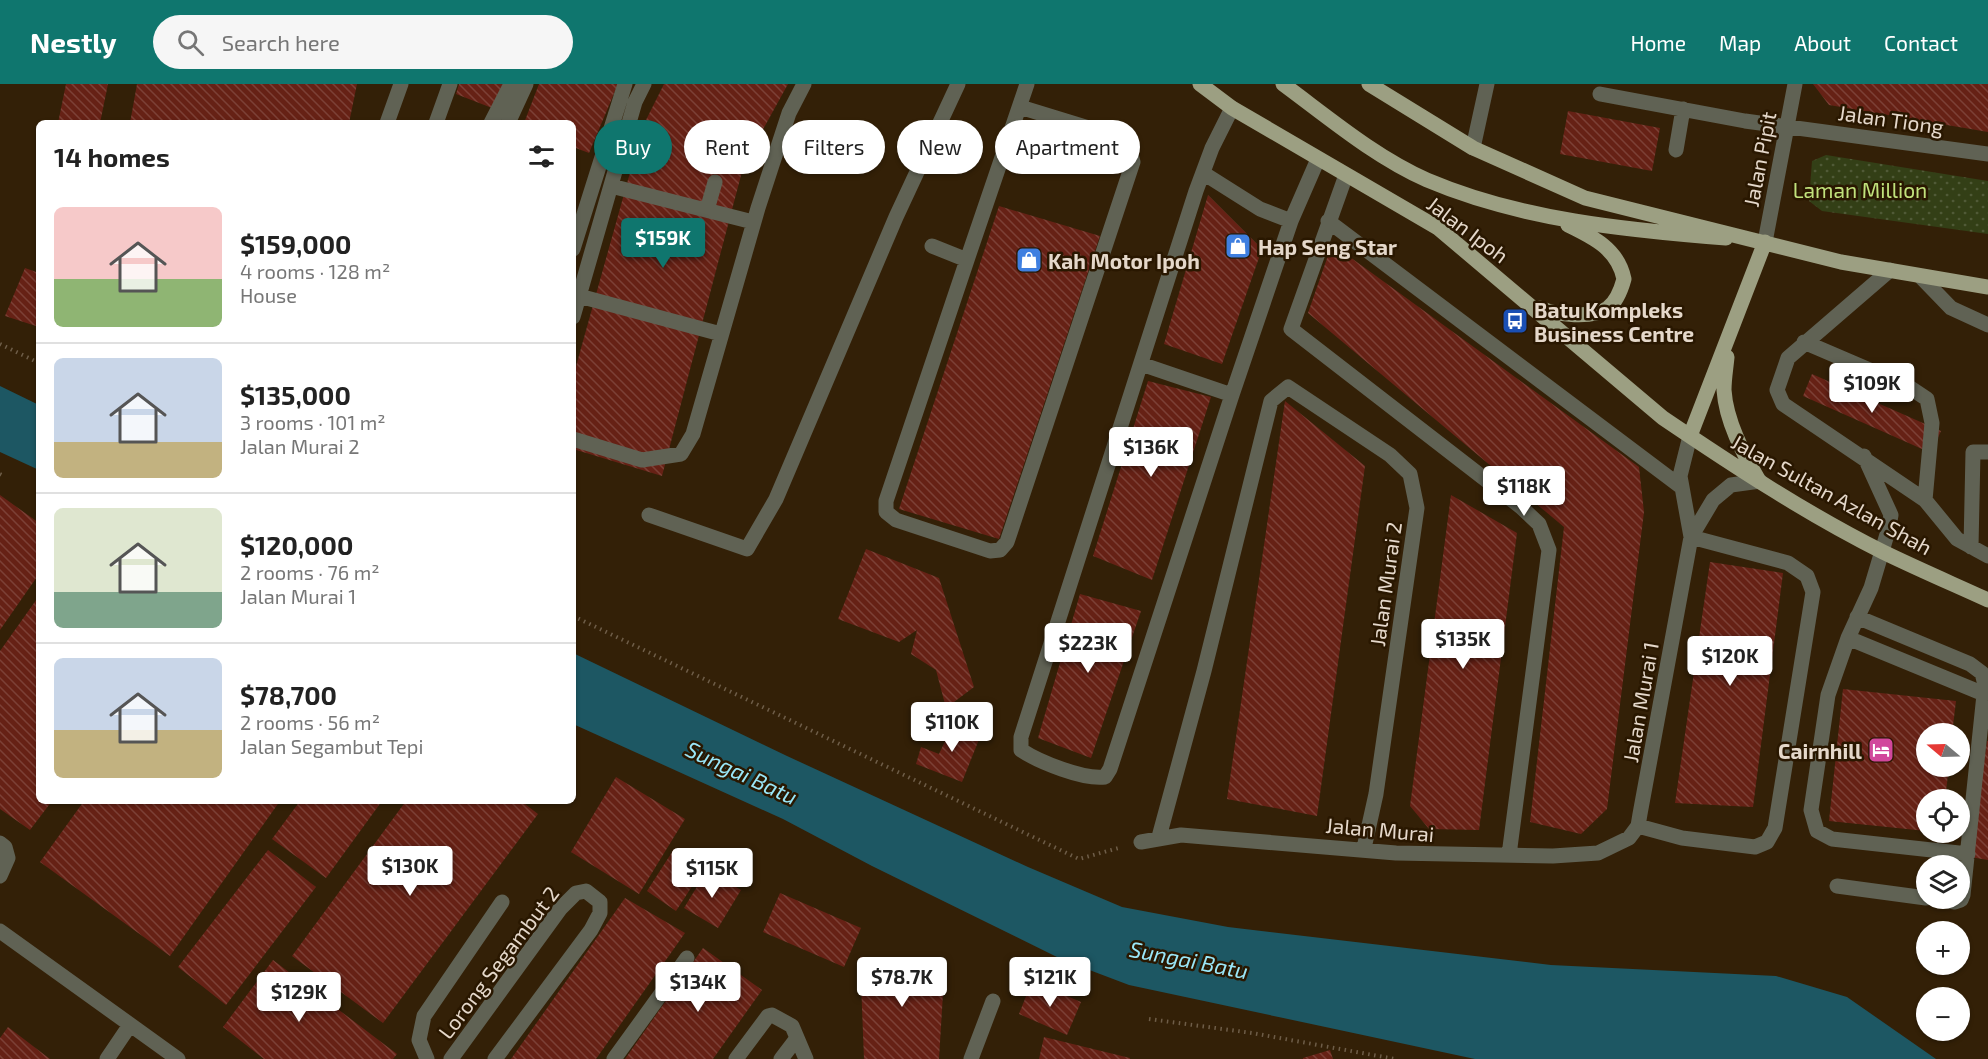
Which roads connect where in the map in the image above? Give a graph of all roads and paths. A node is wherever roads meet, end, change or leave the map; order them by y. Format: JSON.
{"nodes":[{"id":1,"x":401,"y":84,"type":"edge"},
{"id":2,"x":450,"y":84,"type":"edge"},
{"id":3,"x":511,"y":84,"type":"edge"},
{"id":4,"x":526,"y":84,"type":"edge"},
{"id":5,"x":625,"y":84,"type":"edge"},
{"id":6,"x":644,"y":84,"type":"edge"},
{"id":7,"x":804,"y":84,"type":"edge"},
{"id":8,"x":958,"y":84,"type":"edge"},
{"id":9,"x":1027,"y":84,"type":"edge"},
{"id":10,"x":1200,"y":84,"type":"edge"},
{"id":11,"x":1283,"y":84,"type":"edge"},
{"id":12,"x":1369,"y":84,"type":"edge"},
{"id":13,"x":1487,"y":84,"type":"edge"},
{"id":14,"x":1794,"y":84,"type":"edge"},
{"id":15,"x":1600,"y":94,"type":"dead end"},
{"id":16,"x":1020,"y":107,"type":"junction"},
{"id":17,"x":1232,"y":108,"type":"junction"},
{"id":18,"x":1683,"y":109,"type":"junction"},
{"id":19,"x":388,"y":120,"type":"edge"},
{"id":20,"x":437,"y":120,"type":"edge"},
{"id":21,"x":493,"y":120,"type":"edge"},
{"id":22,"x":509,"y":120,"type":"edge"},
{"id":23,"x":1787,"y":126,"type":"junction"},
{"id":24,"x":1473,"y":148,"type":"junction"},
{"id":25,"x":1676,"y":150,"type":"dead end"},
{"id":26,"x":1988,"y":154,"type":"edge"},
{"id":27,"x":1318,"y":159,"type":"junction"},
{"id":28,"x":1203,"y":173,"type":"junction"},
{"id":29,"x":1346,"y":175,"type":"junction"},
{"id":30,"x":715,"y":182,"type":"dead end"},
{"id":31,"x":611,"y":186,"type":"junction"},
{"id":32,"x":707,"y":210,"type":"junction"},
{"id":33,"x":1549,"y":215,"type":"junction"},
{"id":34,"x":1292,"y":221,"type":"junction"},
{"id":35,"x":1328,"y":221,"type":"junction"},
{"id":36,"x":753,"y":222,"type":"junction"},
{"id":37,"x":576,"y":239,"type":"edge"},
{"id":38,"x":1765,"y":242,"type":"junction"},
{"id":39,"x":932,"y":246,"type":"dead end"},
{"id":40,"x":967,"y":260,"type":"junction"},
{"id":41,"x":1890,"y":270,"type":"junction"},
{"id":42,"x":1921,"y":277,"type":"junction"},
{"id":43,"x":1988,"y":287,"type":"edge"},
{"id":44,"x":579,"y":296,"type":"junction"},
{"id":45,"x":1526,"y":301,"type":"junction"},
{"id":46,"x":576,"y":306,"type":"edge"},
{"id":47,"x":1988,"y":325,"type":"edge"},
{"id":48,"x":721,"y":334,"type":"junction"},
{"id":49,"x":1804,"y":342,"type":"junction"},
{"id":50,"x":1728,"y":343,"type":"junction"},
{"id":51,"x":0,"y":344,"type":"edge"},
{"id":52,"x":36,"y":362,"type":"edge"},
{"id":53,"x":1141,"y":364,"type":"junction"},
{"id":54,"x":1232,"y":395,"type":"junction"},
{"id":55,"x":1690,"y":436,"type":"junction"},
{"id":56,"x":576,"y":440,"type":"edge"},
{"id":57,"x":1988,"y":452,"type":"edge"},
{"id":58,"x":1864,"y":456,"type":"junction"},
{"id":59,"x":1760,"y":482,"type":"junction"},
{"id":60,"x":1680,"y":486,"type":"junction"},
{"id":61,"x":1925,"y":500,"type":"junction"},
{"id":62,"x":649,"y":515,"type":"dead end"},
{"id":63,"x":1691,"y":537,"type":"junction"},
{"id":64,"x":1971,"y":547,"type":"junction"},
{"id":65,"x":1882,"y":552,"type":"junction"},
{"id":66,"x":1988,"y":556,"type":"edge"},
{"id":67,"x":1988,"y":600,"type":"edge"},
{"id":68,"x":1857,"y":616,"type":"junction"},
{"id":69,"x":576,"y":617,"type":"edge"},
{"id":70,"x":1848,"y":638,"type":"junction"},
{"id":71,"x":1984,"y":694,"type":"junction"},
{"id":72,"x":1638,"y":826,"type":"junction"},
{"id":73,"x":1159,"y":837,"type":"junction"},
{"id":74,"x":1140,"y":842,"type":"joint"},
{"id":75,"x":0,"y":843,"type":"edge"},
{"id":76,"x":1364,"y":848,"type":"junction"},
{"id":77,"x":1968,"y":854,"type":"joint"},
{"id":78,"x":1509,"y":855,"type":"junction"},
{"id":79,"x":0,"y":876,"type":"edge"},
{"id":80,"x":1837,"y":886,"type":"dead end"},
{"id":81,"x":1916,"y":897,"type":"edge"},
{"id":82,"x":502,"y":902,"type":"dead end"},
{"id":83,"x":0,"y":931,"type":"edge"},
{"id":84,"x":687,"y":958,"type":"dead end"},
{"id":85,"x":993,"y":1001,"type":"dead end"},
{"id":86,"x":1149,"y":1019,"type":"dead end"},
{"id":87,"x":130,"y":1025,"type":"junction"},
{"id":88,"x":797,"y":1038,"type":"junction"},
{"id":89,"x":1359,"y":1052,"type":"junction"},
{"id":90,"x":107,"y":1059,"type":"edge"},
{"id":91,"x":178,"y":1059,"type":"edge"},
{"id":92,"x":427,"y":1059,"type":"edge"},
{"id":93,"x":451,"y":1059,"type":"edge"},
{"id":94,"x":495,"y":1059,"type":"edge"},
{"id":95,"x":614,"y":1059,"type":"edge"},
{"id":96,"x":736,"y":1059,"type":"edge"},
{"id":97,"x":781,"y":1059,"type":"edge"},
{"id":98,"x":806,"y":1059,"type":"edge"},
{"id":99,"x":970,"y":1059,"type":"edge"},
{"id":100,"x":1361,"y":1059,"type":"edge"},
{"id":101,"x":1395,"y":1059,"type":"edge"}],
"edges":[{"from":1,"to":19,"type":"street"},
{"from":2,"to":20,"type":"street"},
{"from":3,"to":21,"type":"street"},
{"from":4,"to":22,"type":"street"},
{"from":5,"to":37,"type":"street"},
{"from":6,"to":31,"type":"street"},
{"from":7,"to":36,"type":"street"},
{"from":8,"to":62,"type":"street"},
{"from":9,"to":16,"type":"street"},
{"from":10,"to":17,"type":"main road","name":"Jalan Ipoh"},
{"from":11,"to":33,"type":"main road","name":"Jalan Ipoh"},
{"from":12,"to":24,"type":"main road"},
{"from":13,"to":24,"type":"street"},
{"from":14,"to":23,"type":"street","name":"Jalan Pipit"},
{"from":15,"to":18,"type":"street","name":"Jalan Tiong"},
{"from":16,"to":40,"type":"street"},
{"from":16,"to":40,"type":"street"},
{"from":17,"to":27,"type":"main road","name":"Jalan Ipoh"},
{"from":17,"to":28,"type":"street"},
{"from":18,"to":23,"type":"street","name":"Jalan Tiong"},
{"from":18,"to":25,"type":"street"},
{"from":23,"to":26,"type":"street","name":"Jalan Tiong"},
{"from":23,"to":38,"type":"street","name":"Jalan Pipit"},
{"from":24,"to":38,"type":"main road"},
{"from":27,"to":29,"type":"main road","name":"Jalan Ipoh"},
{"from":27,"to":34,"type":"street"},
{"from":28,"to":34,"type":"street"},
{"from":28,"to":53,"type":"street"},
{"from":29,"to":35,"type":"street"},
{"from":29,"to":45,"type":"main road","name":"Jalan Ipoh"},
{"from":30,"to":32,"type":"street"},
{"from":31,"to":32,"type":"street"},
{"from":31,"to":44,"type":"street"},
{"from":32,"to":36,"type":"street"},
{"from":33,"to":38,"type":"main road","name":"Jalan Ipoh"},
{"from":33,"to":45,"type":"main road"},
{"from":34,"to":54,"type":"street"},
{"from":35,"to":60,"type":"street"},
{"from":35,"to":78,"type":"street"},
{"from":36,"to":48,"type":"street"},
{"from":38,"to":41,"type":"main road"},
{"from":38,"to":50,"type":"main road"},
{"from":39,"to":40,"type":"street"},
{"from":41,"to":42,"type":"main road"},
{"from":41,"to":49,"type":"street"},
{"from":42,"to":43,"type":"main road"},
{"from":42,"to":47,"type":"street"},
{"from":44,"to":46,"type":"street"},
{"from":44,"to":48,"type":"street"},
{"from":45,"to":55,"type":"main road","name":"Jalan Ipoh"},
{"from":48,"to":56,"type":"street"},
{"from":49,"to":58,"type":"street"},
{"from":49,"to":61,"type":"street"},
{"from":50,"to":55,"type":"main road"},
{"from":50,"to":59,"type":"main road"},
{"from":51,"to":52,"type":"path"},
{"from":53,"to":54,"type":"street"},
{"from":53,"to":54,"type":"street"},
{"from":55,"to":59,"type":"main road","name":"Jalan Sultan Azlan Shah"},
{"from":55,"to":60,"type":"street","name":"Jalan Murai 1"},
{"from":57,"to":64,"type":"street"},
{"from":58,"to":61,"type":"street"},
{"from":58,"to":65,"type":"street"},
{"from":59,"to":63,"type":"street","name":"Jalan Murai 1"},
{"from":59,"to":65,"type":"main road","name":"Jalan Sultan Azlan Shah"},
{"from":60,"to":63,"type":"street","name":"Jalan Murai 1"},
{"from":61,"to":64,"type":"street"},
{"from":63,"to":72,"type":"street","name":"Jalan Murai 1"},
{"from":63,"to":72,"type":"street"},
{"from":64,"to":66,"type":"street"},
{"from":65,"to":67,"type":"main road","name":"Jalan Sultan Azlan Shah"},
{"from":65,"to":68,"type":"street"},
{"from":68,"to":70,"type":"street"},
{"from":68,"to":71,"type":"street"},
{"from":69,"to":74,"type":"path"},
{"from":70,"to":71,"type":"street"},
{"from":70,"to":77,"type":"street"},
{"from":71,"to":77,"type":"street"},
{"from":72,"to":78,"type":"street","name":"Jalan Murai"},
{"from":73,"to":74,"type":"street","name":"Jalan Murai"},
{"from":73,"to":76,"type":"street","name":"Jalan Murai"},
{"from":73,"to":76,"type":"street","name":"Jalan Murai 2"},
{"from":75,"to":79,"type":"street"},
{"from":76,"to":78,"type":"street","name":"Jalan Murai"},
{"from":80,"to":81,"type":"street"},
{"from":82,"to":92,"type":"street"},
{"from":83,"to":87,"type":"street"},
{"from":84,"to":95,"type":"street"},
{"from":85,"to":99,"type":"street"},
{"from":86,"to":89,"type":"path"},
{"from":87,"to":90,"type":"street"},
{"from":87,"to":91,"type":"street"},
{"from":88,"to":96,"type":"street"},
{"from":88,"to":97,"type":"street"},
{"from":88,"to":98,"type":"street"},
{"from":89,"to":100,"type":"path"},
{"from":89,"to":101,"type":"path"},
{"from":93,"to":94,"type":"street","name":"Lorong Segambut 2"}]}
